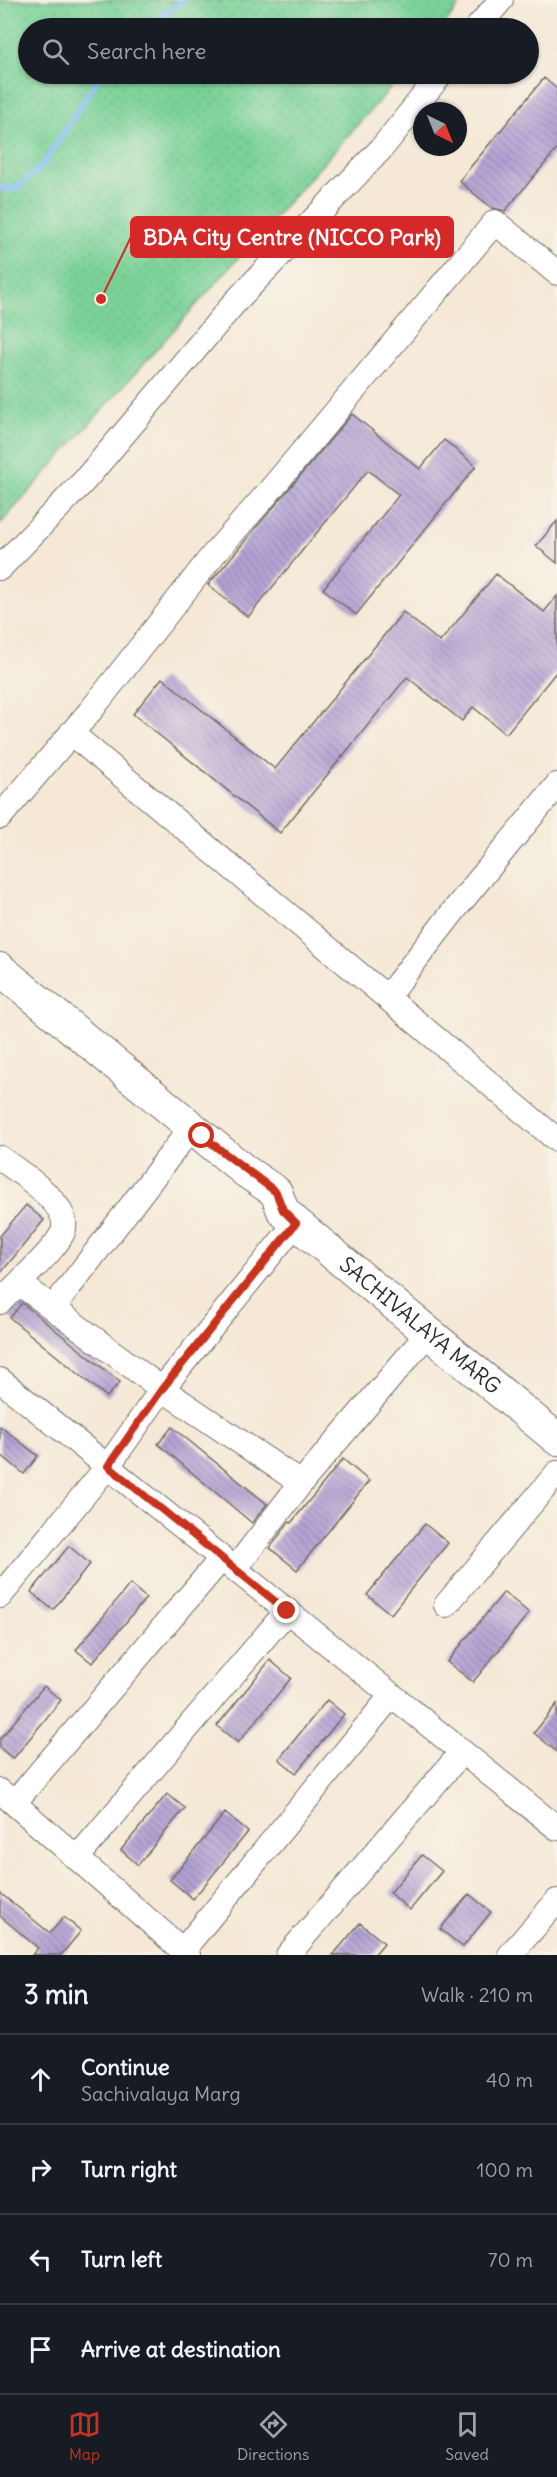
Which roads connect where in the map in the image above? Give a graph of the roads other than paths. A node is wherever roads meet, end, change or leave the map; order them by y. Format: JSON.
{"nodes":[{"id":1,"x":501,"y":0,"type":"edge"},
{"id":2,"x":486,"y":18,"type":"edge"},
{"id":3,"x":433,"y":84,"type":"edge"},
{"id":4,"x":557,"y":273,"type":"edge"},
{"id":5,"x":0,"y":568,"type":"edge"},
{"id":6,"x":71,"y":733,"type":"junction"},
{"id":7,"x":557,"y":785,"type":"edge"},
{"id":8,"x":0,"y":818,"type":"edge"},
{"id":9,"x":0,"y":969,"type":"edge"},
{"id":10,"x":0,"y":995,"type":"edge"},
{"id":11,"x":387,"y":997,"type":"junction"},
{"id":12,"x":557,"y":1140,"type":"edge"},
{"id":13,"x":182,"y":1141,"type":"junction"},
{"id":14,"x":0,"y":1158,"type":"edge"},
{"id":15,"x":290,"y":1217,"type":"junction"},
{"id":16,"x":19,"y":1283,"type":"junction"},
{"id":17,"x":0,"y":1302,"type":"edge"},
{"id":18,"x":53,"y":1308,"type":"junction"},
{"id":19,"x":429,"y":1332,"type":"junction"},
{"id":20,"x":0,"y":1380,"type":"edge"},
{"id":21,"x":162,"y":1389,"type":"junction"},
{"id":22,"x":557,"y":1439,"type":"edge"},
{"id":23,"x":108,"y":1466,"type":"junction"},
{"id":24,"x":557,"y":1473,"type":"edge"},
{"id":25,"x":301,"y":1483,"type":"junction"},
{"id":26,"x":228,"y":1563,"type":"junction"},
{"id":27,"x":0,"y":1596,"type":"edge"},
{"id":28,"x":446,"y":1605,"type":"dead end"},
{"id":29,"x":287,"y":1611,"type":"junction"},
{"id":30,"x":392,"y":1695,"type":"junction"},
{"id":31,"x":462,"y":1752,"type":"junction"},
{"id":32,"x":7,"y":1797,"type":"edge"},
{"id":33,"x":557,"y":1828,"type":"edge"},
{"id":34,"x":77,"y":1858,"type":"junction"},
{"id":35,"x":557,"y":1901,"type":"edge"},
{"id":36,"x":186,"y":1953,"type":"edge"},
{"id":37,"x":288,"y":1955,"type":"edge"},
{"id":38,"x":510,"y":1955,"type":"edge"}],
"edges":[{"from":1,"to":2,"type":"street"},
{"from":3,"to":5,"type":"street"},
{"from":4,"to":6,"type":"street"},
{"from":6,"to":8,"type":"street"},
{"from":6,"to":11,"type":"street"},
{"from":7,"to":11,"type":"street"},
{"from":9,"to":15,"type":"main road","name":"SACHIVALAYA MARG"},
{"from":10,"to":13,"type":"main road","name":"SACHIVALAYA MARG"},
{"from":11,"to":12,"type":"street"},
{"from":13,"to":15,"type":"main road","name":"SACHIVALAYA MARG"},
{"from":13,"to":18,"type":"street"},
{"from":14,"to":16,"type":"street"},
{"from":15,"to":19,"type":"main road","name":"SACHIVALAYA MARG"},
{"from":15,"to":21,"type":"street"},
{"from":16,"to":17,"type":"street"},
{"from":16,"to":18,"type":"street"},
{"from":18,"to":21,"type":"street"},
{"from":19,"to":22,"type":"main road","name":"SACHIVALAYA MARG"},
{"from":19,"to":25,"type":"street"},
{"from":20,"to":23,"type":"street"},
{"from":21,"to":23,"type":"street"},
{"from":21,"to":25,"type":"street"},
{"from":23,"to":26,"type":"street"},
{"from":23,"to":27,"type":"street"},
{"from":24,"to":28,"type":"street"},
{"from":25,"to":26,"type":"street"},
{"from":26,"to":29,"type":"street"},
{"from":26,"to":32,"type":"street"},
{"from":29,"to":30,"type":"street"},
{"from":29,"to":34,"type":"street"},
{"from":30,"to":31,"type":"street"},
{"from":30,"to":36,"type":"street"},
{"from":31,"to":33,"type":"street"},
{"from":31,"to":37,"type":"street"},
{"from":32,"to":34,"type":"street"},
{"from":34,"to":36,"type":"street"},
{"from":35,"to":38,"type":"street"}]}
